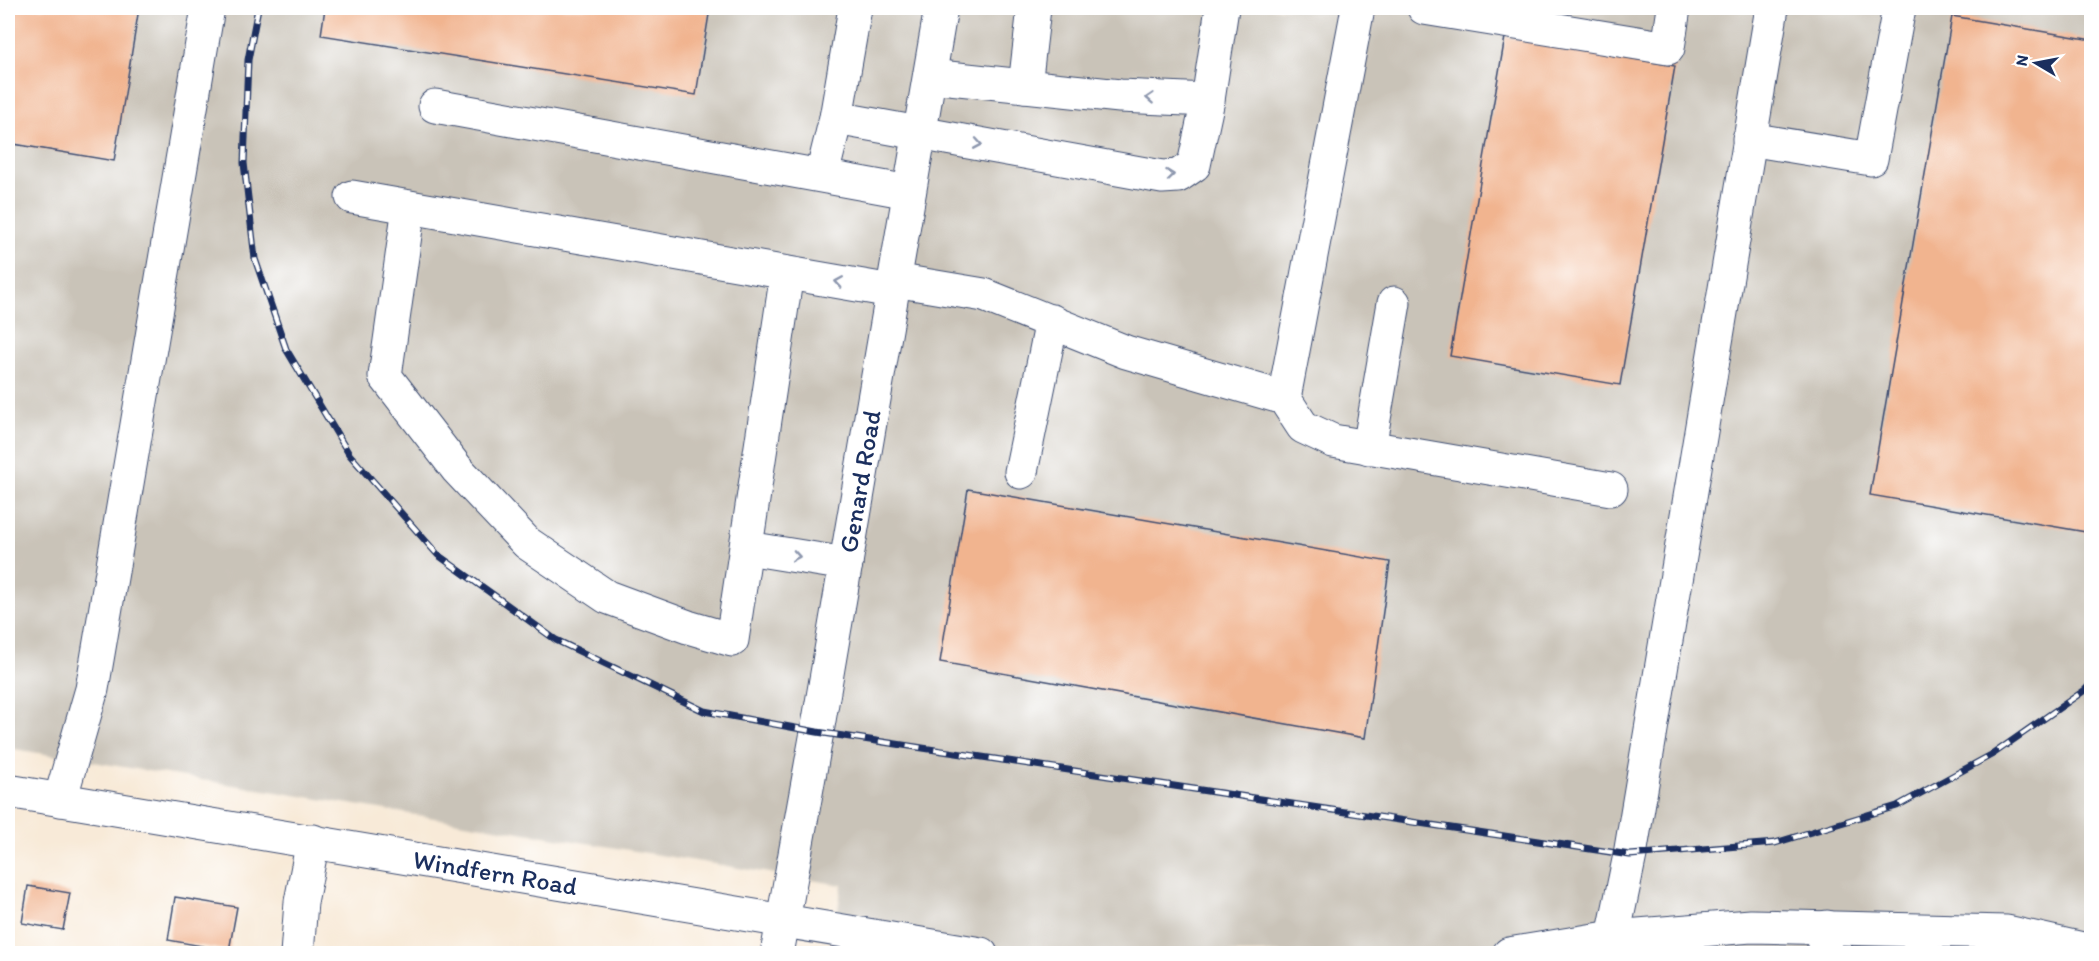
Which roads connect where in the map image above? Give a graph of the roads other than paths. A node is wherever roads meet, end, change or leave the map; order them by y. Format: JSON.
{"nodes":[{"id":1,"x":208,"y":8,"type":"edge"},
{"id":2,"x":855,"y":8,"type":"edge"},
{"id":3,"x":941,"y":8,"type":"edge"},
{"id":4,"x":1034,"y":8,"type":"edge"},
{"id":5,"x":1222,"y":8,"type":"edge"},
{"id":6,"x":1358,"y":8,"type":"edge"},
{"id":7,"x":1424,"y":8,"type":"edge"},
{"id":8,"x":1674,"y":8,"type":"edge"},
{"id":9,"x":1772,"y":8,"type":"edge"},
{"id":10,"x":1899,"y":8,"type":"edge"},
{"id":11,"x":930,"y":75,"type":"junction"},
{"id":12,"x":1025,"y":86,"type":"junction"},
{"id":13,"x":1208,"y":100,"type":"junction"},
{"id":14,"x":435,"y":106,"type":"dead end"},
{"id":15,"x":836,"y":118,"type":"junction"},
{"id":16,"x":921,"y":133,"type":"junction"},
{"id":17,"x":1749,"y":139,"type":"junction"},
{"id":18,"x":822,"y":175,"type":"junction"},
{"id":19,"x":909,"y":192,"type":"junction"},
{"id":20,"x":352,"y":197,"type":"dead end"},
{"id":21,"x":409,"y":207,"type":"junction"},
{"id":22,"x":787,"y":273,"type":"junction"},
{"id":23,"x":893,"y":285,"type":"junction"},
{"id":24,"x":1394,"y":303,"type":"dead end"},
{"id":25,"x":1052,"y":321,"type":"junction"},
{"id":26,"x":1284,"y":398,"type":"junction"},
{"id":27,"x":1369,"y":448,"type":"junction"},
{"id":28,"x":1021,"y":472,"type":"dead end"},
{"id":29,"x":1611,"y":489,"type":"dead end"},
{"id":30,"x":747,"y":548,"type":"junction"},
{"id":31,"x":846,"y":564,"type":"junction"},
{"id":32,"x":8,"y":791,"type":"edge"},
{"id":33,"x":60,"y":800,"type":"junction"},
{"id":34,"x":313,"y":841,"type":"junction"},
{"id":35,"x":782,"y":920,"type":"junction"},
{"id":36,"x":1613,"y":937,"type":"junction"},
{"id":37,"x":1825,"y":940,"type":"edge"},
{"id":38,"x":2091,"y":951,"type":"edge"},
{"id":39,"x":297,"y":954,"type":"edge"},
{"id":40,"x":777,"y":954,"type":"edge"},
{"id":41,"x":981,"y":954,"type":"edge"},
{"id":42,"x":1509,"y":954,"type":"edge"}],
"edges":[{"from":1,"to":33,"type":"street"},
{"from":2,"to":15,"type":"street"},
{"from":3,"to":11,"type":"street","name":"Genard Road"},
{"from":4,"to":12,"type":"street"},
{"from":5,"to":13,"type":"street"},
{"from":6,"to":26,"type":"street"},
{"from":7,"to":8,"type":"street"},
{"from":9,"to":17,"type":"street"},
{"from":10,"to":17,"type":"street"},
{"from":11,"to":12,"type":"street"},
{"from":11,"to":16,"type":"street","name":"Genard Road"},
{"from":13,"to":12,"type":"street","one_way":true},
{"from":16,"to":13,"type":"street","one_way":true},
{"from":14,"to":18,"type":"street"},
{"from":15,"to":16,"type":"street"},
{"from":15,"to":18,"type":"street"},
{"from":16,"to":19,"type":"street","name":"Genard Road"},
{"from":17,"to":36,"type":"street"},
{"from":18,"to":19,"type":"street"},
{"from":19,"to":23,"type":"street","name":"Genard Road"},
{"from":20,"to":21,"type":"street"},
{"from":21,"to":22,"type":"street"},
{"from":21,"to":30,"type":"street"},
{"from":23,"to":22,"type":"street","one_way":true},
{"from":22,"to":30,"type":"street"},
{"from":23,"to":25,"type":"street"},
{"from":23,"to":31,"type":"street","name":"Genard Road"},
{"from":24,"to":27,"type":"street"},
{"from":25,"to":26,"type":"street"},
{"from":25,"to":28,"type":"street"},
{"from":26,"to":27,"type":"street"},
{"from":27,"to":29,"type":"street"},
{"from":30,"to":31,"type":"street","one_way":true},
{"from":31,"to":35,"type":"street","name":"Genard Road"},
{"from":32,"to":33,"type":"street","name":"Windfern Road"},
{"from":33,"to":34,"type":"street","name":"Windfern Road"},
{"from":34,"to":35,"type":"street","name":"Windfern Road"},
{"from":34,"to":39,"type":"street"},
{"from":35,"to":40,"type":"street","name":"Genard Road"},
{"from":35,"to":41,"type":"street","name":"Windfern Road"},
{"from":36,"to":37,"type":"street"},
{"from":36,"to":42,"type":"street"},
{"from":37,"to":38,"type":"street"}]}
